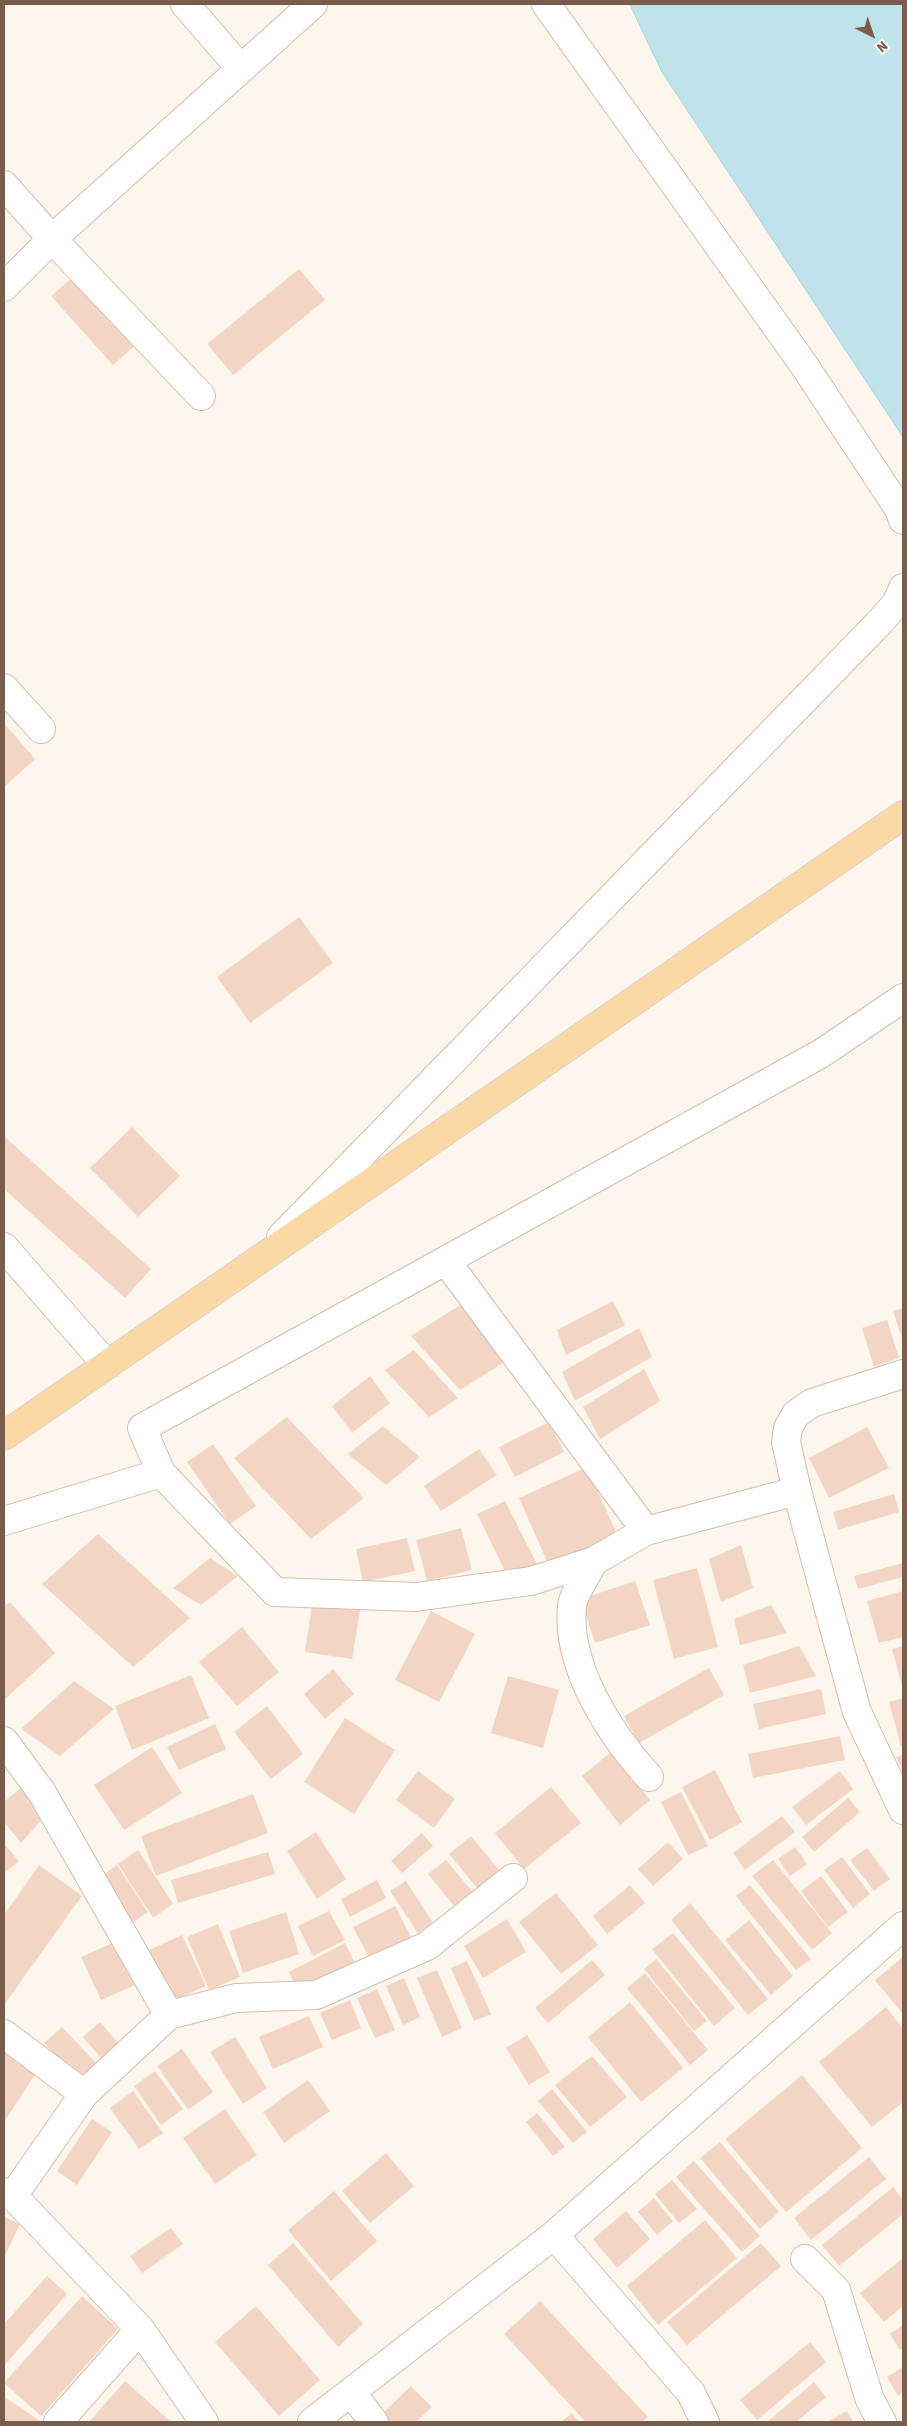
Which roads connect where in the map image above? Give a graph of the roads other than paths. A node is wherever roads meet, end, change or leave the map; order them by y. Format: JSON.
{"nodes":[{"id":1,"x":185,"y":4,"type":"edge"},
{"id":2,"x":313,"y":4,"type":"edge"},
{"id":3,"x":546,"y":4,"type":"edge"},
{"id":4,"x":241,"y":69,"type":"junction"},
{"id":5,"x":4,"y":185,"type":"edge"},
{"id":6,"x":52,"y":239,"type":"junction"},
{"id":7,"x":4,"y":287,"type":"edge"},
{"id":8,"x":201,"y":396,"type":"dead end"},
{"id":9,"x":903,"y":520,"type":"edge"},
{"id":10,"x":903,"y":588,"type":"edge"},
{"id":11,"x":4,"y":688,"type":"edge"},
{"id":12,"x":41,"y":729,"type":"dead end"},
{"id":13,"x":903,"y":815,"type":"edge"},
{"id":14,"x":903,"y":998,"type":"edge"},
{"id":15,"x":4,"y":1247,"type":"edge"},
{"id":16,"x":257,"y":1261,"type":"junction"},
{"id":17,"x":446,"y":1261,"type":"junction"},
{"id":18,"x":107,"y":1365,"type":"junction"},
{"id":19,"x":903,"y":1374,"type":"edge"},
{"id":20,"x":4,"y":1436,"type":"edge"},
{"id":21,"x":161,"y":1473,"type":"junction"},
{"id":22,"x":797,"y":1491,"type":"junction"},
{"id":23,"x":4,"y":1522,"type":"edge"},
{"id":24,"x":646,"y":1531,"type":"junction"},
{"id":25,"x":594,"y":1561,"type":"junction"},
{"id":26,"x":4,"y":1741,"type":"edge"},
{"id":27,"x":649,"y":1777,"type":"dead end"},
{"id":28,"x":903,"y":1810,"type":"edge"},
{"id":29,"x":513,"y":1878,"type":"dead end"},
{"id":30,"x":903,"y":1926,"type":"edge"},
{"id":31,"x":170,"y":2015,"type":"junction"},
{"id":32,"x":4,"y":2034,"type":"edge"},
{"id":33,"x":84,"y":2094,"type":"junction"},
{"id":34,"x":8,"y":2194,"type":"edge"},
{"id":35,"x":554,"y":2235,"type":"junction"},
{"id":36,"x":805,"y":2259,"type":"dead end"},
{"id":37,"x":140,"y":2329,"type":"junction"},
{"id":38,"x":352,"y":2392,"type":"junction"},
{"id":39,"x":58,"y":2422,"type":"edge"},
{"id":40,"x":204,"y":2422,"type":"edge"},
{"id":41,"x":312,"y":2422,"type":"edge"},
{"id":42,"x":374,"y":2422,"type":"edge"},
{"id":43,"x":705,"y":2422,"type":"edge"},
{"id":44,"x":882,"y":2422,"type":"edge"}],
"edges":[{"from":1,"to":4,"type":"street"},
{"from":2,"to":4,"type":"street"},
{"from":3,"to":9,"type":"street"},
{"from":4,"to":6,"type":"street"},
{"from":5,"to":6,"type":"street"},
{"from":6,"to":7,"type":"street"},
{"from":6,"to":8,"type":"street"},
{"from":10,"to":16,"type":"street"},
{"from":11,"to":12,"type":"street"},
{"from":13,"to":16,"type":"main road"},
{"from":14,"to":17,"type":"street"},
{"from":15,"to":18,"type":"street"},
{"from":16,"to":18,"type":"main road"},
{"from":17,"to":21,"type":"street"},
{"from":17,"to":24,"type":"street"},
{"from":18,"to":20,"type":"main road"},
{"from":19,"to":22,"type":"street"},
{"from":21,"to":23,"type":"street"},
{"from":21,"to":25,"type":"street"},
{"from":22,"to":24,"type":"street"},
{"from":22,"to":28,"type":"street"},
{"from":24,"to":25,"type":"street"},
{"from":25,"to":27,"type":"street"},
{"from":26,"to":31,"type":"street"},
{"from":29,"to":31,"type":"street"},
{"from":30,"to":35,"type":"street"},
{"from":31,"to":33,"type":"street"},
{"from":32,"to":33,"type":"street"},
{"from":33,"to":34,"type":"street"},
{"from":34,"to":37,"type":"street"},
{"from":35,"to":38,"type":"street"},
{"from":35,"to":43,"type":"street"},
{"from":36,"to":44,"type":"street"},
{"from":37,"to":39,"type":"street"},
{"from":37,"to":40,"type":"street"},
{"from":38,"to":41,"type":"street"},
{"from":38,"to":42,"type":"street"}]}
